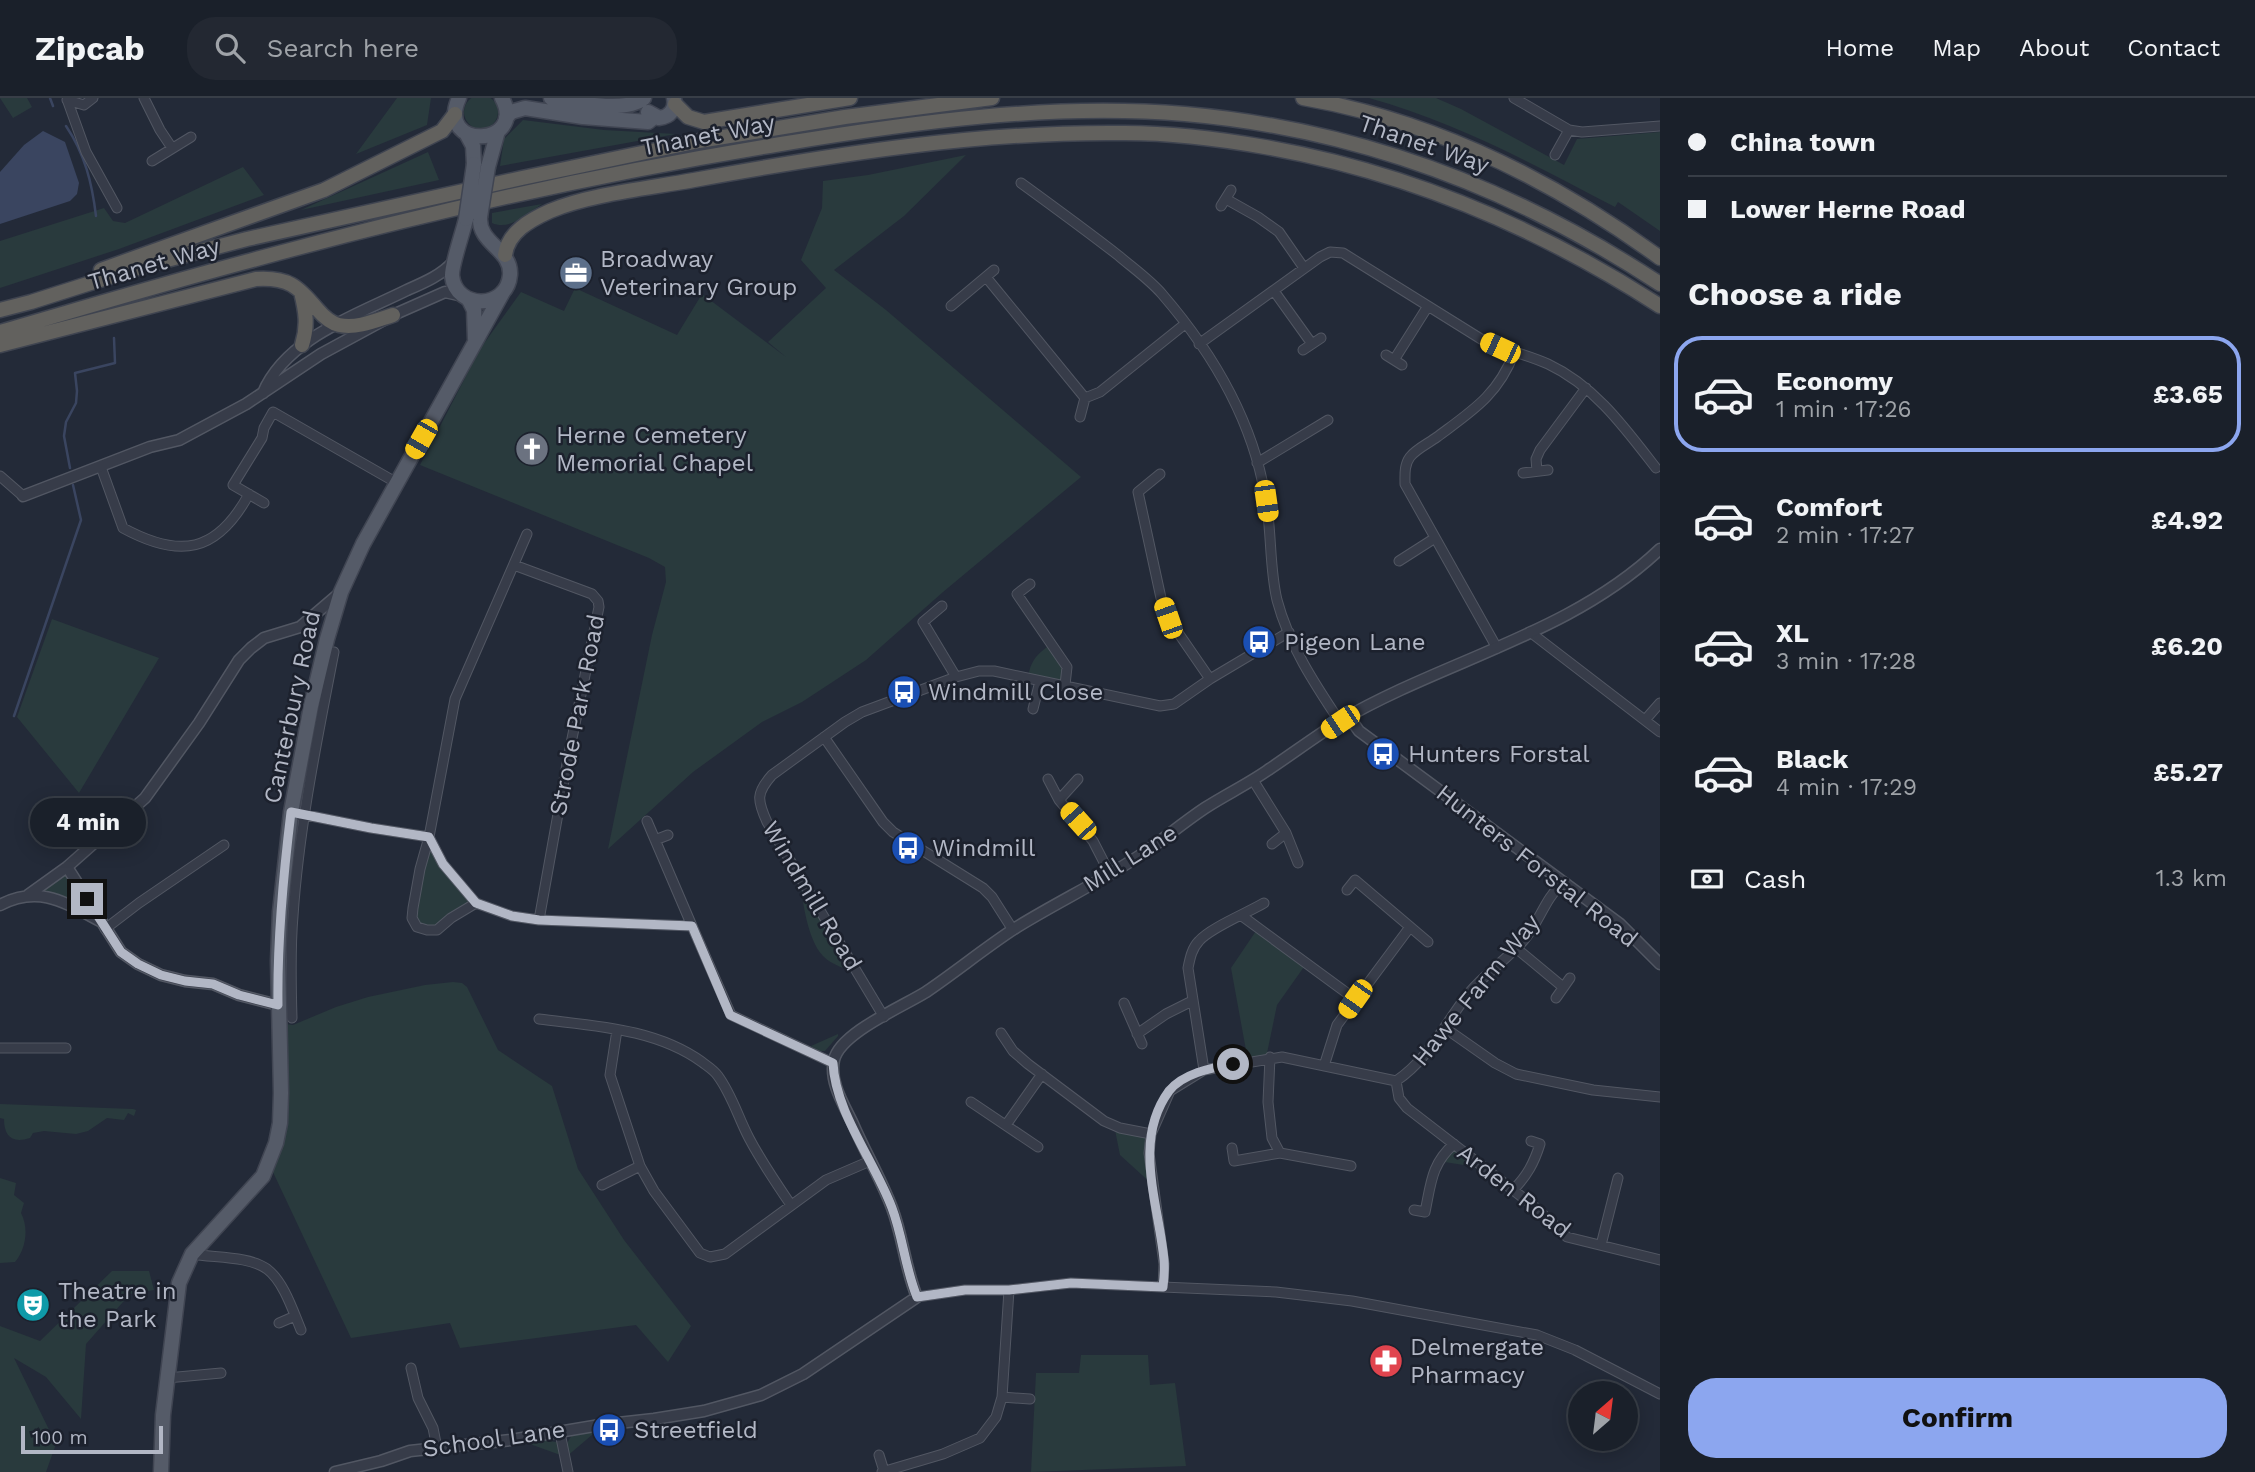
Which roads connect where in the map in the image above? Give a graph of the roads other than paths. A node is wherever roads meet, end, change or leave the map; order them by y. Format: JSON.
{"nodes":[{"id":1,"x":93,"y":98,"type":"edge"},
{"id":2,"x":144,"y":98,"type":"edge"},
{"id":3,"x":502,"y":98,"type":"edge"},
{"id":4,"x":551,"y":98,"type":"edge"},
{"id":5,"x":645,"y":98,"type":"edge"},
{"id":6,"x":850,"y":98,"type":"edge"},
{"id":7,"x":992,"y":98,"type":"edge"},
{"id":8,"x":1303,"y":98,"type":"edge"},
{"id":9,"x":1514,"y":98,"type":"edge"},
{"id":10,"x":67,"y":100,"type":"edge"},
{"id":11,"x":576,"y":100,"type":"edge"},
{"id":12,"x":674,"y":101,"type":"edge"},
{"id":13,"x":456,"y":104,"type":"edge"},
{"id":14,"x":654,"y":117,"type":"junction"},
{"id":15,"x":506,"y":118,"type":"junction"},
{"id":16,"x":1660,"y":126,"type":"edge"},
{"id":17,"x":1569,"y":130,"type":"junction"},
{"id":18,"x":498,"y":131,"type":"junction"},
{"id":19,"x":466,"y":133,"type":"junction"},
{"id":20,"x":191,"y":137,"type":"dead end"},
{"id":21,"x":172,"y":148,"type":"junction"},
{"id":22,"x":1555,"y":155,"type":"dead end"},
{"id":23,"x":152,"y":161,"type":"dead end"},
{"id":24,"x":481,"y":166,"type":"junction"},
{"id":25,"x":771,"y":166,"type":"junction"},
{"id":26,"x":1021,"y":183,"type":"dead end"},
{"id":27,"x":727,"y":186,"type":"dead end"},
{"id":28,"x":1226,"y":198,"type":"dead end"},
{"id":29,"x":117,"y":208,"type":"dead end"},
{"id":30,"x":473,"y":218,"type":"junction"},
{"id":31,"x":505,"y":256,"type":"junction"},
{"id":32,"x":455,"y":258,"type":"junction"},
{"id":33,"x":1660,"y":258,"type":"edge"},
{"id":34,"x":1304,"y":268,"type":"junction"},
{"id":35,"x":994,"y":270,"type":"dead end"},
{"id":36,"x":986,"y":278,"type":"junction"},
{"id":37,"x":1660,"y":284,"type":"edge"},
{"id":38,"x":300,"y":289,"type":"junction"},
{"id":39,"x":1274,"y":290,"type":"junction"},
{"id":40,"x":503,"y":292,"type":"junction"},
{"id":41,"x":467,"y":299,"type":"junction"},
{"id":42,"x":0,"y":304,"type":"edge"},
{"id":43,"x":951,"y":306,"type":"dead end"},
{"id":44,"x":1428,"y":306,"type":"junction"},
{"id":45,"x":1660,"y":306,"type":"edge"},
{"id":46,"x":0,"y":310,"type":"edge"},
{"id":47,"x":393,"y":315,"type":"junction"},
{"id":48,"x":1185,"y":324,"type":"junction"},
{"id":49,"x":336,"y":325,"type":"junction"},
{"id":50,"x":0,"y":332,"type":"edge"},
{"id":51,"x":475,"y":341,"type":"junction"},
{"id":52,"x":1199,"y":344,"type":"junction"},
{"id":53,"x":0,"y":345,"type":"edge"},
{"id":54,"x":302,"y":345,"type":"junction"},
{"id":55,"x":1303,"y":350,"type":"dead end"},
{"id":56,"x":1514,"y":353,"type":"junction"},
{"id":57,"x":1394,"y":360,"type":"dead end"},
{"id":58,"x":1586,"y":388,"type":"junction"},
{"id":59,"x":263,"y":393,"type":"junction"},
{"id":60,"x":1085,"y":398,"type":"junction"},
{"id":61,"x":1080,"y":417,"type":"dead end"},
{"id":62,"x":1328,"y":420,"type":"dead end"},
{"id":63,"x":1257,"y":463,"type":"junction"},
{"id":64,"x":101,"y":467,"type":"junction"},
{"id":65,"x":1656,"y":468,"type":"dead end"},
{"id":66,"x":1548,"y":470,"type":"dead end"},
{"id":67,"x":1536,"y":471,"type":"junction"},
{"id":68,"x":1523,"y":473,"type":"dead end"},
{"id":69,"x":1160,"y":474,"type":"dead end"},
{"id":70,"x":0,"y":476,"type":"edge"},
{"id":71,"x":397,"y":483,"type":"junction"},
{"id":72,"x":249,"y":494,"type":"junction"},
{"id":73,"x":23,"y":496,"type":"joint"},
{"id":74,"x":264,"y":503,"type":"dead end"},
{"id":75,"x":527,"y":534,"type":"dead end"},
{"id":76,"x":1435,"y":538,"type":"junction"},
{"id":77,"x":1660,"y":549,"type":"edge"},
{"id":78,"x":1399,"y":561,"type":"dead end"},
{"id":79,"x":514,"y":565,"type":"junction"},
{"id":80,"x":1030,"y":584,"type":"dead end"},
{"id":81,"x":341,"y":592,"type":"junction"},
{"id":82,"x":942,"y":606,"type":"dead end"},
{"id":83,"x":1289,"y":632,"type":"junction"},
{"id":84,"x":1531,"y":632,"type":"junction"},
{"id":85,"x":1497,"y":648,"type":"junction"},
{"id":86,"x":334,"y":652,"type":"dead end"},
{"id":87,"x":956,"y":677,"type":"junction"},
{"id":88,"x":1210,"y":679,"type":"junction"},
{"id":89,"x":1040,"y":681,"type":"junction"},
{"id":90,"x":1065,"y":685,"type":"junction"},
{"id":91,"x":1660,"y":704,"type":"edge"},
{"id":92,"x":1033,"y":709,"type":"dead end"},
{"id":93,"x":1344,"y":719,"type":"junction"},
{"id":94,"x":1645,"y":720,"type":"junction"},
{"id":95,"x":1660,"y":732,"type":"edge"},
{"id":96,"x":824,"y":737,"type":"junction"},
{"id":97,"x":1048,"y":779,"type":"dead end"},
{"id":98,"x":1079,"y":779,"type":"dead end"},
{"id":99,"x":1253,"y":780,"type":"junction"},
{"id":100,"x":1059,"y":800,"type":"junction"},
{"id":101,"x":298,"y":814,"type":"junction"},
{"id":102,"x":647,"y":821,"type":"dead end"},
{"id":103,"x":1286,"y":833,"type":"junction"},
{"id":104,"x":668,"y":835,"type":"dead end"},
{"id":105,"x":429,"y":837,"type":"junction"},
{"id":106,"x":655,"y":840,"type":"junction"},
{"id":107,"x":1272,"y":844,"type":"dead end"},
{"id":108,"x":224,"y":845,"type":"dead end"},
{"id":109,"x":1298,"y":863,"type":"dead end"},
{"id":110,"x":67,"y":867,"type":"junction"},
{"id":111,"x":1110,"y":874,"type":"junction"},
{"id":112,"x":1563,"y":882,"type":"junction"},
{"id":113,"x":1347,"y":890,"type":"dead end"},
{"id":114,"x":28,"y":895,"type":"junction"},
{"id":115,"x":476,"y":903,"type":"junction"},
{"id":116,"x":1264,"y":903,"type":"dead end"},
{"id":117,"x":0,"y":905,"type":"edge"},
{"id":118,"x":1242,"y":916,"type":"junction"},
{"id":119,"x":539,"y":920,"type":"junction"},
{"id":120,"x":102,"y":925,"type":"junction"},
{"id":121,"x":692,"y":926,"type":"junction"},
{"id":122,"x":1410,"y":927,"type":"junction"},
{"id":123,"x":1013,"y":930,"type":"junction"},
{"id":124,"x":1428,"y":942,"type":"dead end"},
{"id":125,"x":1516,"y":948,"type":"junction"},
{"id":126,"x":1660,"y":964,"type":"edge"},
{"id":127,"x":1570,"y":978,"type":"dead end"},
{"id":128,"x":1563,"y":987,"type":"junction"},
{"id":129,"x":1556,"y":998,"type":"dead end"},
{"id":130,"x":1355,"y":999,"type":"junction"},
{"id":131,"x":1192,"y":1001,"type":"junction"},
{"id":132,"x":290,"y":1002,"type":"junction"},
{"id":133,"x":1125,"y":1003,"type":"dead end"},
{"id":134,"x":884,"y":1017,"type":"junction"},
{"id":135,"x":292,"y":1018,"type":"dead end"},
{"id":136,"x":539,"y":1019,"type":"dead end"},
{"id":137,"x":1445,"y":1028,"type":"junction"},
{"id":138,"x":617,"y":1030,"type":"junction"},
{"id":139,"x":1001,"y":1032,"type":"dead end"},
{"id":140,"x":1137,"y":1034,"type":"junction"},
{"id":141,"x":1142,"y":1044,"type":"dead end"},
{"id":142,"x":0,"y":1048,"type":"edge"},
{"id":143,"x":66,"y":1048,"type":"dead end"},
{"id":144,"x":1270,"y":1057,"type":"junction"},
{"id":145,"x":833,"y":1063,"type":"junction"},
{"id":146,"x":1324,"y":1066,"type":"junction"},
{"id":147,"x":1204,"y":1070,"type":"junction"},
{"id":148,"x":1042,"y":1074,"type":"junction"},
{"id":149,"x":1396,"y":1080,"type":"junction"},
{"id":150,"x":1660,"y":1097,"type":"edge"},
{"id":151,"x":971,"y":1102,"type":"dead end"},
{"id":152,"x":1006,"y":1125,"type":"junction"},
{"id":153,"x":1151,"y":1134,"type":"junction"},
{"id":154,"x":1531,"y":1141,"type":"dead end"},
{"id":155,"x":1454,"y":1144,"type":"junction"},
{"id":156,"x":1038,"y":1147,"type":"dead end"},
{"id":157,"x":1232,"y":1148,"type":"dead end"},
{"id":158,"x":1280,"y":1153,"type":"junction"},
{"id":159,"x":870,"y":1161,"type":"junction"},
{"id":160,"x":639,"y":1166,"type":"junction"},
{"id":161,"x":1351,"y":1166,"type":"dead end"},
{"id":162,"x":1618,"y":1178,"type":"dead end"},
{"id":163,"x":602,"y":1185,"type":"dead end"},
{"id":164,"x":1513,"y":1190,"type":"junction"},
{"id":165,"x":791,"y":1205,"type":"junction"},
{"id":166,"x":1414,"y":1210,"type":"dead end"},
{"id":167,"x":1601,"y":1245,"type":"junction"},
{"id":168,"x":192,"y":1254,"type":"junction"},
{"id":169,"x":1660,"y":1260,"type":"edge"},
{"id":170,"x":1163,"y":1287,"type":"junction"},
{"id":171,"x":1009,"y":1290,"type":"junction"},
{"id":172,"x":917,"y":1297,"type":"junction"},
{"id":173,"x":295,"y":1316,"type":"junction"},
{"id":174,"x":279,"y":1323,"type":"dead end"},
{"id":175,"x":301,"y":1330,"type":"dead end"},
{"id":176,"x":411,"y":1368,"type":"dead end"},
{"id":177,"x":221,"y":1373,"type":"dead end"},
{"id":178,"x":167,"y":1378,"type":"junction"},
{"id":179,"x":1660,"y":1394,"type":"edge"},
{"id":180,"x":1002,"y":1397,"type":"junction"},
{"id":181,"x":1030,"y":1399,"type":"dead end"},
{"id":182,"x":560,"y":1433,"type":"junction"},
{"id":183,"x":437,"y":1448,"type":"junction"},
{"id":184,"x":879,"y":1455,"type":"dead end"},
{"id":185,"x":161,"y":1472,"type":"edge"},
{"id":186,"x":335,"y":1472,"type":"edge"},
{"id":187,"x":568,"y":1472,"type":"edge"},
{"id":188,"x":883,"y":1472,"type":"edge"}],
"edges":[{"from":1,"to":10,"type":"street"},
{"from":2,"to":21,"type":"street"},
{"from":3,"to":15,"type":"main road"},
{"from":4,"to":11,"type":"main road","name":"Thanet Way"},
{"from":5,"to":11,"type":"main road","name":"Thanet Way"},
{"from":5,"to":14,"type":"main road"},
{"from":6,"to":12,"type":"highway"},
{"from":7,"to":46,"type":"highway","name":"Thanet Way"},
{"from":8,"to":33,"type":"highway","name":"Thanet Way"},
{"from":9,"to":17,"type":"street"},
{"from":10,"to":29,"type":"street"},
{"from":12,"to":14,"type":"main road"},
{"from":13,"to":19,"type":"main road"},
{"from":13,"to":42,"type":"highway"},
{"from":14,"to":15,"type":"main road","name":"Thanet Way"},
{"from":15,"to":18,"type":"main road"},
{"from":16,"to":17,"type":"street"},
{"from":17,"to":22,"type":"street"},
{"from":18,"to":19,"type":"main road"},
{"from":18,"to":24,"type":"main road"},
{"from":19,"to":24,"type":"main road"},
{"from":20,"to":21,"type":"street"},
{"from":21,"to":23,"type":"street"},
{"from":24,"to":30,"type":"main road","bridge":true},
{"from":25,"to":27,"type":"highway"},
{"from":25,"to":31,"type":"highway"},
{"from":25,"to":45,"type":"highway"},
{"from":26,"to":48,"type":"street"},
{"from":28,"to":34,"type":"street"},
{"from":30,"to":31,"type":"main road"},
{"from":30,"to":32,"type":"main road"},
{"from":31,"to":40,"type":"main road"},
{"from":32,"to":41,"type":"main road"},
{"from":32,"to":49,"type":"street"},
{"from":34,"to":39,"type":"street"},
{"from":34,"to":44,"type":"street"},
{"from":35,"to":36,"type":"street"},
{"from":36,"to":43,"type":"street"},
{"from":36,"to":60,"type":"street"},
{"from":37,"to":50,"type":"highway","name":"Thanet Way"},
{"from":38,"to":49,"type":"highway"},
{"from":38,"to":53,"type":"highway"},
{"from":38,"to":54,"type":"highway"},
{"from":39,"to":52,"type":"street"},
{"from":39,"to":55,"type":"street"},
{"from":40,"to":41,"type":"main road"},
{"from":40,"to":51,"type":"main road","name":"Canterbury Road"},
{"from":41,"to":47,"type":"street"},
{"from":41,"to":51,"type":"main road"},
{"from":44,"to":56,"type":"street"},
{"from":44,"to":57,"type":"street"},
{"from":47,"to":49,"type":"highway"},
{"from":47,"to":59,"type":"street"},
{"from":48,"to":52,"type":"street"},
{"from":48,"to":60,"type":"street"},
{"from":49,"to":54,"type":"street"},
{"from":51,"to":71,"type":"main road","name":"Canterbury Road"},
{"from":52,"to":63,"type":"street"},
{"from":54,"to":59,"type":"street"},
{"from":56,"to":58,"type":"street"},
{"from":56,"to":76,"type":"street"},
{"from":58,"to":65,"type":"street"},
{"from":58,"to":67,"type":"street"},
{"from":59,"to":64,"type":"street"},
{"from":60,"to":61,"type":"street"},
{"from":62,"to":63,"type":"street"},
{"from":63,"to":83,"type":"street"},
{"from":64,"to":72,"type":"street"},
{"from":64,"to":73,"type":"street"},
{"from":66,"to":67,"type":"street"},
{"from":67,"to":68,"type":"street"},
{"from":69,"to":88,"type":"street"},
{"from":70,"to":73,"type":"street"},
{"from":71,"to":72,"type":"street"},
{"from":71,"to":81,"type":"main road","name":"Canterbury Road"},
{"from":72,"to":74,"type":"street"},
{"from":75,"to":79,"type":"street"},
{"from":76,"to":78,"type":"street"},
{"from":76,"to":85,"type":"street"},
{"from":77,"to":84,"type":"street","name":"Mill Lane"},
{"from":79,"to":105,"type":"street"},
{"from":79,"to":119,"type":"street","name":"Strode Park Road"},
{"from":80,"to":90,"type":"street"},
{"from":81,"to":101,"type":"main road","name":"Canterbury Road"},
{"from":81,"to":110,"type":"street"},
{"from":82,"to":87,"type":"street"},
{"from":83,"to":88,"type":"street","name":"Windmill Road"},
{"from":83,"to":93,"type":"street"},
{"from":84,"to":85,"type":"street","name":"Mill Lane"},
{"from":84,"to":94,"type":"street"},
{"from":85,"to":93,"type":"street","name":"Mill Lane"},
{"from":86,"to":101,"type":"street","name":"Canterbury Road"},
{"from":87,"to":89,"type":"street","name":"Windmill Road"},
{"from":87,"to":96,"type":"street","name":"Windmill Road"},
{"from":88,"to":90,"type":"street","name":"Windmill Road"},
{"from":89,"to":90,"type":"street","name":"Windmill Road"},
{"from":89,"to":92,"type":"street"},
{"from":91,"to":94,"type":"street"},
{"from":93,"to":99,"type":"street","name":"Mill Lane"},
{"from":93,"to":112,"type":"street","name":"Hunters Forstal Road"},
{"from":94,"to":95,"type":"street"},
{"from":96,"to":123,"type":"street"},
{"from":96,"to":134,"type":"street","name":"Windmill Road"},
{"from":97,"to":100,"type":"street"},
{"from":98,"to":100,"type":"street"},
{"from":99,"to":103,"type":"street"},
{"from":99,"to":111,"type":"street","name":"Mill Lane"},
{"from":100,"to":111,"type":"street"},
{"from":101,"to":105,"type":"street"},
{"from":101,"to":132,"type":"main road","name":"Canterbury Road"},
{"from":102,"to":106,"type":"street"},
{"from":103,"to":107,"type":"street"},
{"from":103,"to":109,"type":"street"},
{"from":104,"to":106,"type":"street"},
{"from":105,"to":115,"type":"street"},
{"from":105,"to":115,"type":"street"},
{"from":106,"to":121,"type":"street"},
{"from":108,"to":120,"type":"street"},
{"from":110,"to":114,"type":"street"},
{"from":110,"to":120,"type":"street"},
{"from":111,"to":123,"type":"street","name":"Mill Lane"},
{"from":112,"to":125,"type":"street","name":"Hawe Farm Way"},
{"from":112,"to":126,"type":"street","name":"Hunters Forstal Road"},
{"from":113,"to":122,"type":"street"},
{"from":114,"to":117,"type":"street"},
{"from":114,"to":120,"type":"street"},
{"from":115,"to":119,"type":"street"},
{"from":116,"to":118,"type":"street"},
{"from":118,"to":130,"type":"street"},
{"from":118,"to":131,"type":"street"},
{"from":119,"to":121,"type":"street"},
{"from":120,"to":132,"type":"street"},
{"from":121,"to":145,"type":"street"},
{"from":122,"to":124,"type":"street"},
{"from":122,"to":130,"type":"street"},
{"from":123,"to":134,"type":"street","name":"Mill Lane"},
{"from":125,"to":128,"type":"street"},
{"from":125,"to":137,"type":"street","name":"Hawe Farm Way"},
{"from":127,"to":128,"type":"street"},
{"from":128,"to":129,"type":"street"},
{"from":130,"to":146,"type":"street"},
{"from":131,"to":140,"type":"street"},
{"from":131,"to":147,"type":"street"},
{"from":132,"to":135,"type":"street","name":"Canterbury Road"},
{"from":132,"to":168,"type":"main road","name":"Canterbury Road"},
{"from":133,"to":140,"type":"street"},
{"from":134,"to":145,"type":"street","name":"Mill Lane"},
{"from":136,"to":138,"type":"street"},
{"from":137,"to":149,"type":"street","name":"Hawe Farm Way"},
{"from":137,"to":150,"type":"street"},
{"from":138,"to":160,"type":"street"},
{"from":138,"to":165,"type":"street"},
{"from":139,"to":148,"type":"street"},
{"from":140,"to":141,"type":"street"},
{"from":142,"to":143,"type":"street"},
{"from":144,"to":146,"type":"street","name":"Hawe Farm Way"},
{"from":144,"to":147,"type":"street","name":"Hawe Farm Way"},
{"from":144,"to":158,"type":"street"},
{"from":145,"to":159,"type":"street"},
{"from":146,"to":149,"type":"street","name":"Hawe Farm Way"},
{"from":147,"to":153,"type":"street","name":"Hawe Farm Way"},
{"from":148,"to":152,"type":"street"},
{"from":148,"to":153,"type":"street"},
{"from":149,"to":155,"type":"street","name":"Arden Road"},
{"from":151,"to":152,"type":"street"},
{"from":152,"to":156,"type":"street"},
{"from":153,"to":170,"type":"street","name":"Hawe Farm Way"},
{"from":154,"to":164,"type":"street"},
{"from":155,"to":164,"type":"street","name":"Arden Road"},
{"from":155,"to":166,"type":"street"},
{"from":157,"to":158,"type":"street"},
{"from":158,"to":161,"type":"street"},
{"from":159,"to":165,"type":"street"},
{"from":159,"to":172,"type":"street"},
{"from":160,"to":163,"type":"street"},
{"from":160,"to":165,"type":"street"},
{"from":162,"to":167,"type":"street"},
{"from":164,"to":167,"type":"street","name":"Arden Road"},
{"from":167,"to":169,"type":"street","name":"Arden Road"},
{"from":168,"to":173,"type":"street"},
{"from":168,"to":178,"type":"main road"},
{"from":170,"to":171,"type":"street"},
{"from":170,"to":179,"type":"street"},
{"from":171,"to":172,"type":"street"},
{"from":171,"to":180,"type":"street"},
{"from":172,"to":182,"type":"street","name":"School Lane"},
{"from":173,"to":174,"type":"street"},
{"from":173,"to":175,"type":"street"},
{"from":176,"to":183,"type":"street"},
{"from":177,"to":178,"type":"street"},
{"from":178,"to":185,"type":"main road"},
{"from":180,"to":181,"type":"street"},
{"from":180,"to":188,"type":"street"},
{"from":182,"to":183,"type":"street","name":"School Lane"},
{"from":182,"to":187,"type":"street"},
{"from":183,"to":186,"type":"street","name":"School Lane"},
{"from":184,"to":188,"type":"street"}]}
